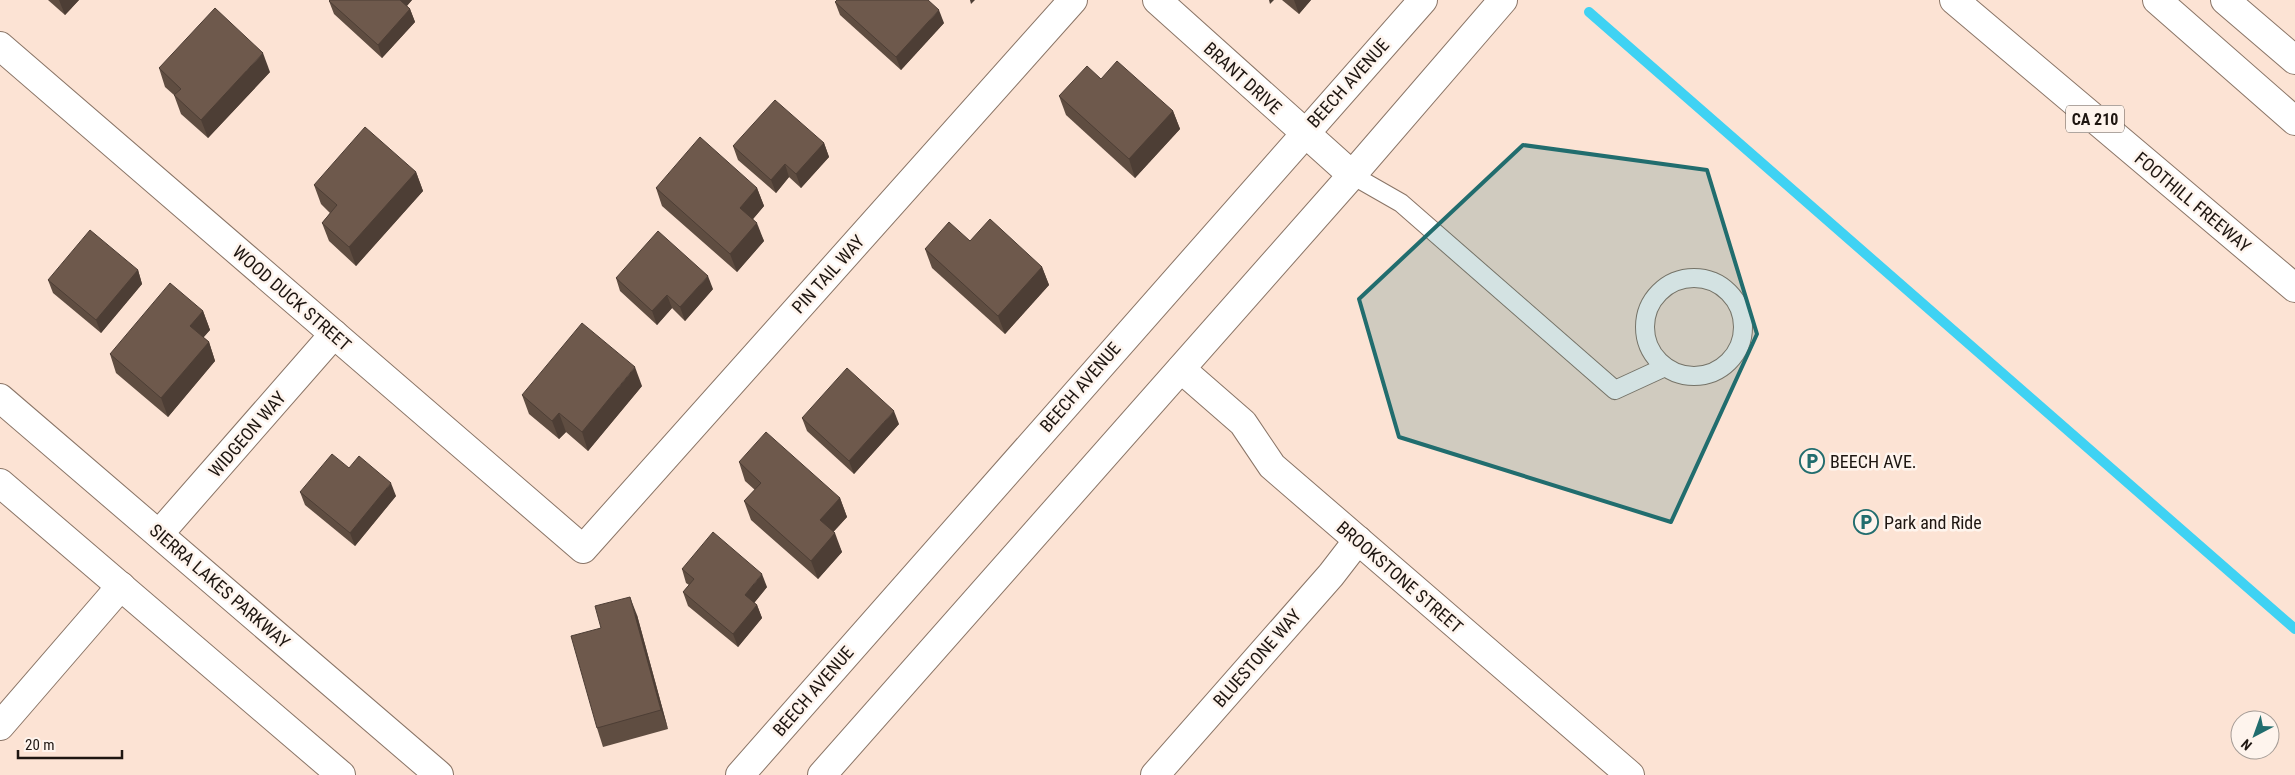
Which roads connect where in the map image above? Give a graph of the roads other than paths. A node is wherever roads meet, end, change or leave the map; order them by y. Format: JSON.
{"nodes":[{"id":1,"x":1073,"y":0,"type":"edge"},
{"id":2,"x":1157,"y":0,"type":"edge"},
{"id":3,"x":1423,"y":0,"type":"edge"},
{"id":4,"x":1954,"y":0,"type":"edge"},
{"id":5,"x":2157,"y":0,"type":"edge"},
{"id":6,"x":2225,"y":0,"type":"edge"},
{"id":7,"x":1496,"y":8,"type":"edge"},
{"id":8,"x":0,"y":46,"type":"edge"},
{"id":9,"x":2295,"y":60,"type":"edge"},
{"id":10,"x":2295,"y":121,"type":"edge"},
{"id":11,"x":1304,"y":132,"type":"junction"},
{"id":12,"x":1352,"y":175,"type":"junction"},
{"id":13,"x":2295,"y":288,"type":"edge"},
{"id":14,"x":334,"y":334,"type":"junction"},
{"id":15,"x":1665,"y":367,"type":"junction"},
{"id":16,"x":1181,"y":369,"type":"junction"},
{"id":17,"x":0,"y":398,"type":"edge"},
{"id":18,"x":0,"y":483,"type":"edge"},
{"id":19,"x":159,"y":534,"type":"junction"},
{"id":20,"x":1358,"y":540,"type":"junction"},
{"id":21,"x":583,"y":549,"type":"joint"},
{"id":22,"x":121,"y":586,"type":"junction"},
{"id":23,"x":0,"y":726,"type":"edge"},
{"id":24,"x":1620,"y":772,"type":"edge"},
{"id":25,"x":341,"y":775,"type":"edge"},
{"id":26,"x":439,"y":775,"type":"edge"},
{"id":27,"x":740,"y":775,"type":"edge"},
{"id":28,"x":822,"y":775,"type":"edge"},
{"id":29,"x":1155,"y":775,"type":"edge"}],
"edges":[{"from":1,"to":21,"type":"main road","name":"PIN TAIL WAY"},
{"from":2,"to":11,"type":"main road","name":"BRANT DRIVE"},
{"from":3,"to":11,"type":"main road","name":"BEECH AVENUE"},
{"from":4,"to":13,"type":"main road","name":"FOOTHILL FREEWAY","number":"CA 210"},
{"from":5,"to":10,"type":"main road"},
{"from":6,"to":9,"type":"main road"},
{"from":7,"to":12,"type":"main road"},
{"from":8,"to":14,"type":"main road","name":"WOOD DUCK STREET"},
{"from":11,"to":12,"type":"main road","name":"BRANT DRIVE"},
{"from":11,"to":27,"type":"main road","name":"BEECH AVENUE"},
{"from":12,"to":15,"type":"lane"},
{"from":12,"to":16,"type":"main road"},
{"from":14,"to":19,"type":"main road","name":"WIDGEON WAY"},
{"from":14,"to":21,"type":"main road","name":"WOOD DUCK STREET"},
{"from":15,"to":15,"type":"lane"},
{"from":16,"to":20,"type":"main road","name":"BROOKSTONE STREET"},
{"from":16,"to":28,"type":"main road"},
{"from":17,"to":19,"type":"main road","name":"SIERRA LAKES PARKWAY"},
{"from":18,"to":22,"type":"main road"},
{"from":19,"to":26,"type":"main road","name":"SIERRA LAKES PARKWAY"},
{"from":20,"to":24,"type":"main road","name":"BROOKSTONE STREET"},
{"from":20,"to":29,"type":"main road","name":"BLUESTONE WAY"},
{"from":22,"to":23,"type":"main road"},
{"from":22,"to":25,"type":"main road"}]}
